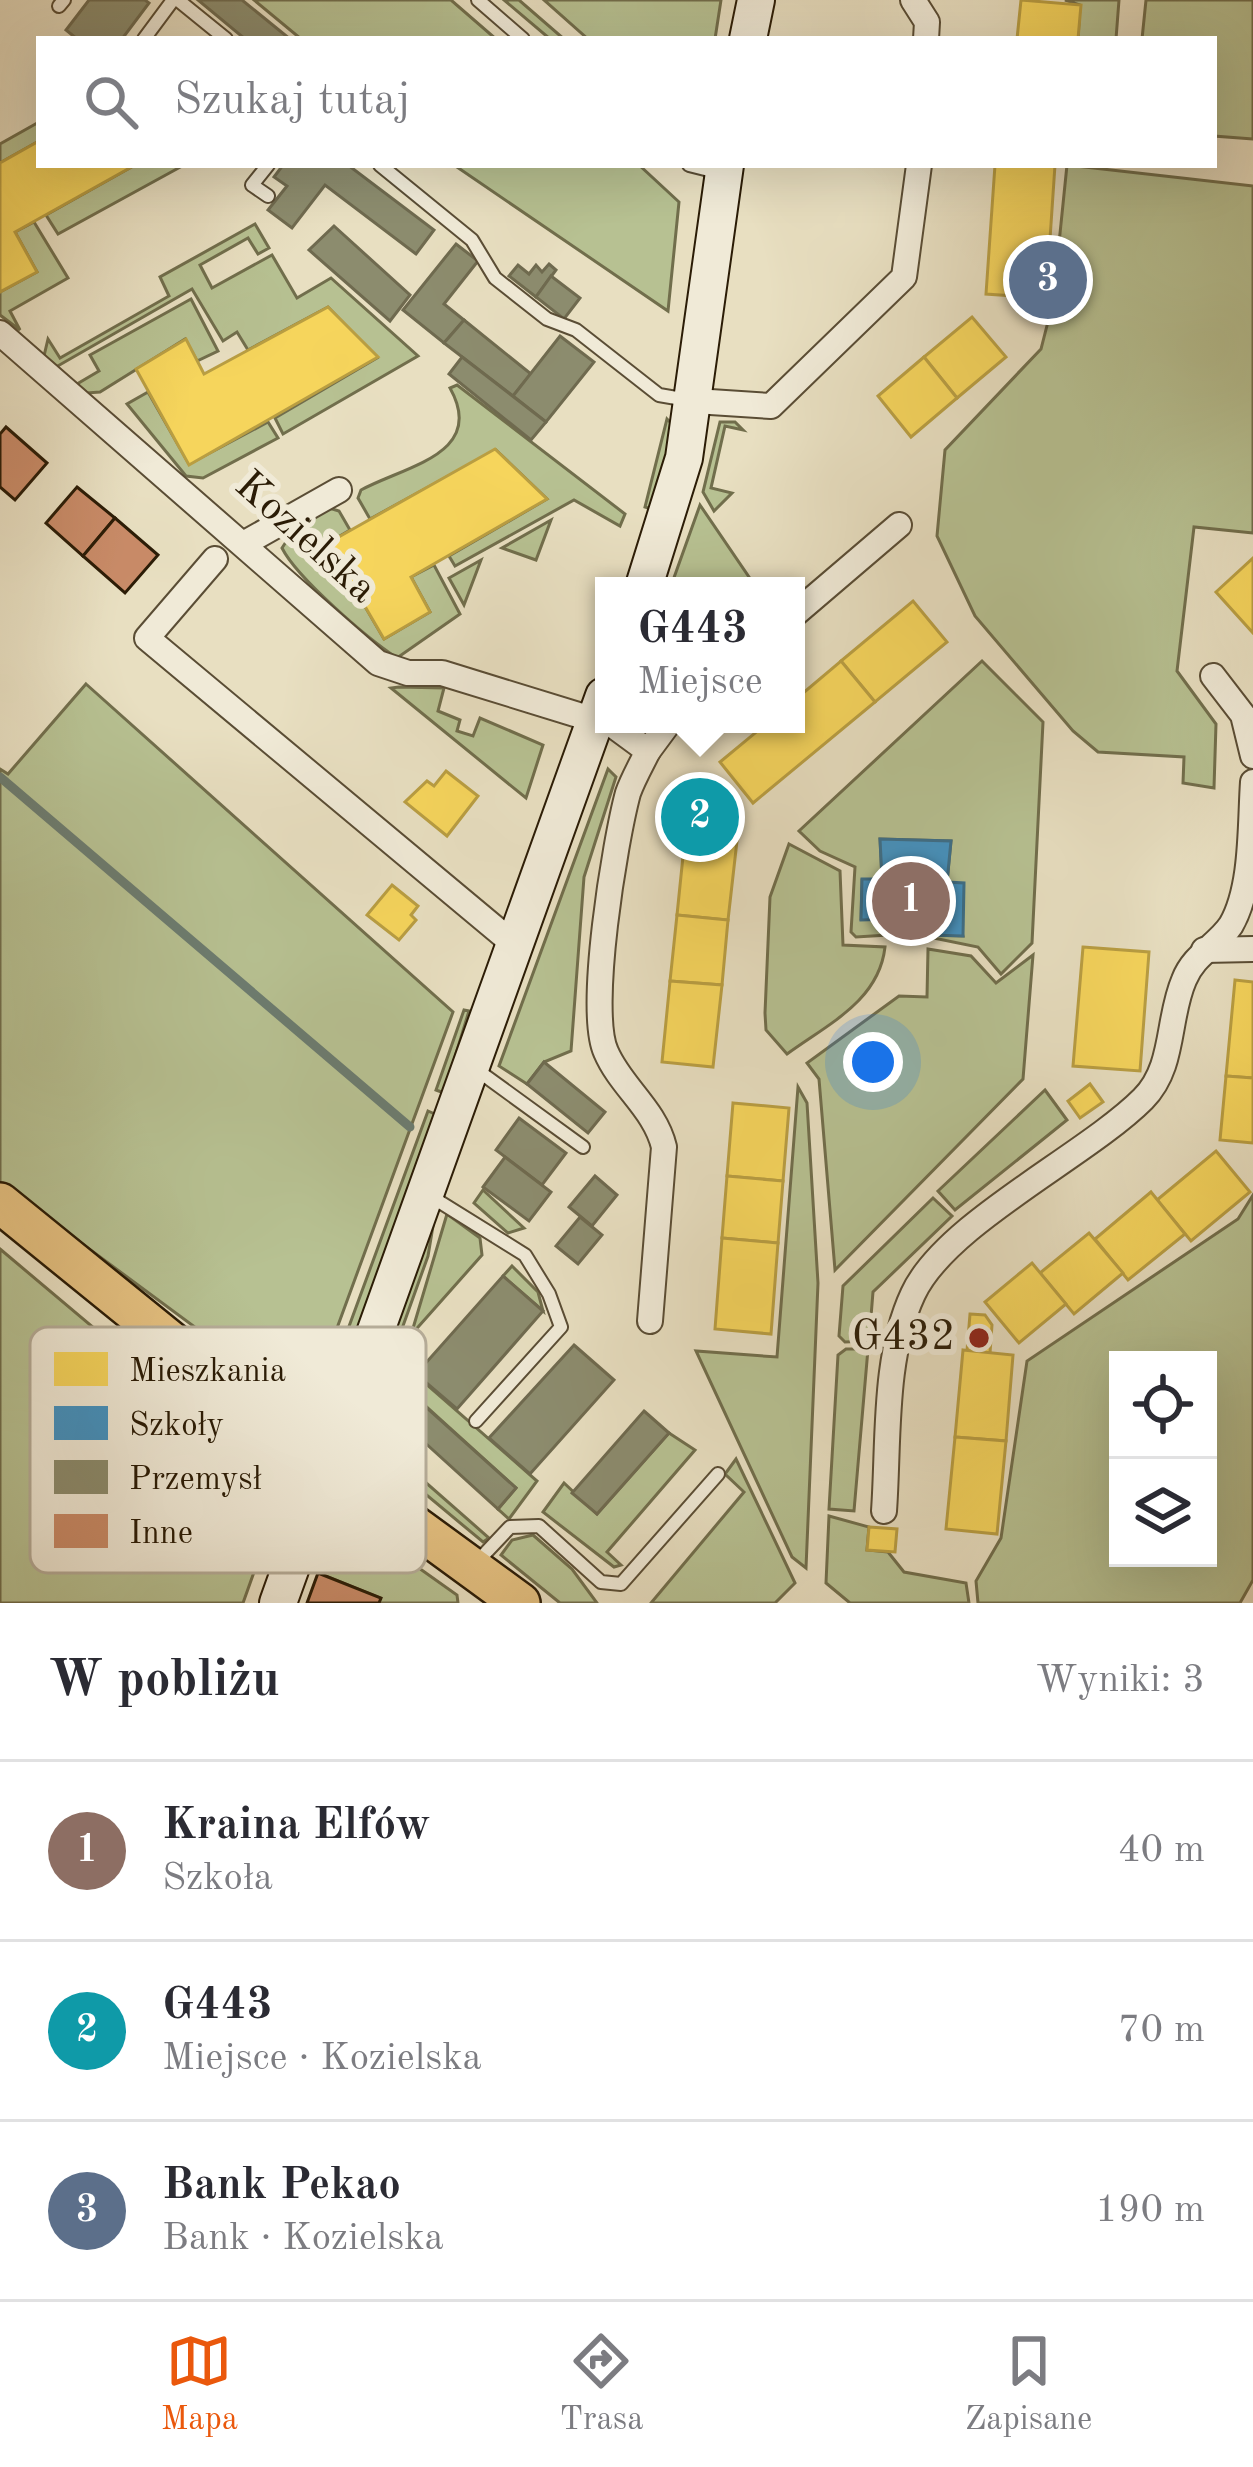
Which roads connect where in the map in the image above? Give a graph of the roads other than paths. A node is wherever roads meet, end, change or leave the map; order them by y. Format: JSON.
{"nodes":[{"id":1,"x":176,"y":0,"type":"edge"},
{"id":2,"x":478,"y":0,"type":"edge"},
{"id":3,"x":756,"y":0,"type":"edge"},
{"id":4,"x":913,"y":0,"type":"edge"},
{"id":5,"x":146,"y":36,"type":"edge"},
{"id":6,"x":222,"y":36,"type":"edge"},
{"id":7,"x":520,"y":36,"type":"edge"},
{"id":8,"x":749,"y":36,"type":"edge"},
{"id":9,"x":926,"y":36,"type":"edge"},
{"id":10,"x":266,"y":168,"type":"edge"},
{"id":11,"x":384,"y":168,"type":"edge"},
{"id":12,"x":713,"y":168,"type":"edge"},
{"id":13,"x":919,"y":168,"type":"edge"},
{"id":14,"x":268,"y":196,"type":"dead end"},
{"id":15,"x":0,"y":333,"type":"edge"},
{"id":16,"x":695,"y":401,"type":"junction"},
{"id":17,"x":339,"y":490,"type":"dead end"},
{"id":18,"x":899,"y":525,"type":"dead end"},
{"id":19,"x":245,"y":543,"type":"junction"},
{"id":20,"x":215,"y":559,"type":"dead end"},
{"id":21,"x":647,"y":577,"type":"edge"},
{"id":22,"x":805,"y":606,"type":"edge"},
{"id":23,"x":1213,"y":676,"type":"dead end"},
{"id":24,"x":595,"y":709,"type":"edge"},
{"id":25,"x":595,"y":721,"type":"edge"},
{"id":26,"x":624,"y":733,"type":"edge"},
{"id":27,"x":661,"y":733,"type":"edge"},
{"id":28,"x":648,"y":751,"type":"junction"},
{"id":29,"x":1253,"y":756,"type":"edge"},
{"id":30,"x":1253,"y":782,"type":"edge"},
{"id":31,"x":1249,"y":890,"type":"edge"},
{"id":32,"x":515,"y":945,"type":"junction"},
{"id":33,"x":1253,"y":949,"type":"edge"},
{"id":34,"x":1202,"y":950,"type":"junction"},
{"id":35,"x":471,"y":1066,"type":"junction"},
{"id":36,"x":583,"y":1147,"type":"dead end"},
{"id":37,"x":425,"y":1193,"type":"junction"},
{"id":38,"x":0,"y":1203,"type":"edge"},
{"id":39,"x":650,"y":1321,"type":"dead end"},
{"id":40,"x":151,"y":1327,"type":"edge"},
{"id":41,"x":377,"y":1327,"type":"edge"},
{"id":42,"x":476,"y":1421,"type":"dead end"},
{"id":43,"x":718,"y":1474,"type":"dead end"},
{"id":44,"x":884,"y":1511,"type":"dead end"},
{"id":45,"x":426,"y":1531,"type":"edge"},
{"id":46,"x":473,"y":1566,"type":"junction"},
{"id":47,"x":289,"y":1573,"type":"edge"},
{"id":48,"x":278,"y":1603,"type":"edge"},
{"id":49,"x":520,"y":1603,"type":"edge"}],
"edges":[{"from":1,"to":5,"type":"lane"},
{"from":1,"to":6,"type":"lane"},
{"from":2,"to":7,"type":"lane"},
{"from":3,"to":8,"type":"street"},
{"from":4,"to":9,"type":"street"},
{"from":10,"to":14,"type":"lane"},
{"from":11,"to":16,"type":"lane"},
{"from":12,"to":16,"type":"street"},
{"from":13,"to":16,"type":"street"},
{"from":15,"to":19,"type":"street","name":"Kozielska"},
{"from":16,"to":21,"type":"street"},
{"from":17,"to":19,"type":"street"},
{"from":18,"to":22,"type":"street"},
{"from":19,"to":24,"type":"street","name":"Kozielska"},
{"from":20,"to":32,"type":"street","name":"Kozielska"},
{"from":23,"to":29,"type":"street"},
{"from":25,"to":32,"type":"street"},
{"from":26,"to":28,"type":"street","name":"Kozielska"},
{"from":27,"to":28,"type":"street"},
{"from":28,"to":39,"type":"street"},
{"from":30,"to":31,"type":"street"},
{"from":31,"to":34,"type":"street"},
{"from":32,"to":35,"type":"street"},
{"from":33,"to":34,"type":"street"},
{"from":34,"to":44,"type":"street"},
{"from":35,"to":36,"type":"lane"},
{"from":35,"to":37,"type":"street"},
{"from":37,"to":41,"type":"street"},
{"from":37,"to":42,"type":"lane"},
{"from":38,"to":40,"type":"main road"},
{"from":43,"to":46,"type":"lane"},
{"from":45,"to":46,"type":"main road"},
{"from":46,"to":49,"type":"main road"},
{"from":47,"to":48,"type":"street"}]}
